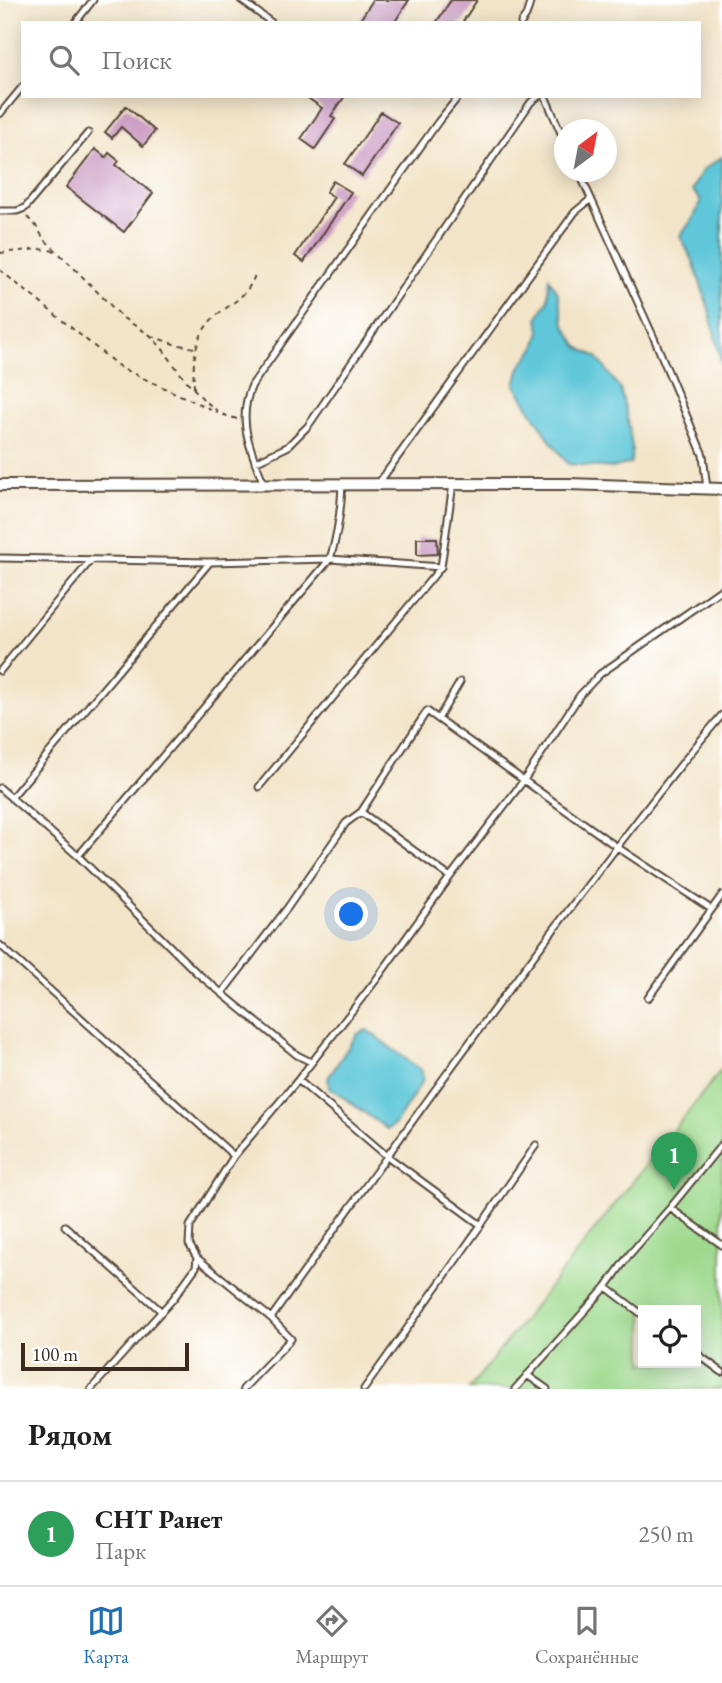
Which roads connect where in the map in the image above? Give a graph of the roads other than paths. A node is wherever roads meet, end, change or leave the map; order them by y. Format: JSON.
{"nodes":[{"id":1,"x":93,"y":0,"type":"edge"},
{"id":2,"x":241,"y":0,"type":"edge"},
{"id":3,"x":540,"y":0,"type":"edge"},
{"id":4,"x":529,"y":2,"type":"edge"},
{"id":5,"x":77,"y":21,"type":"edge"},
{"id":6,"x":269,"y":21,"type":"edge"},
{"id":7,"x":522,"y":21,"type":"edge"},
{"id":8,"x":21,"y":88,"type":"edge"},
{"id":9,"x":457,"y":98,"type":"edge"},
{"id":10,"x":536,"y":98,"type":"edge"},
{"id":11,"x":546,"y":98,"type":"edge"},
{"id":12,"x":0,"y":114,"type":"edge"},
{"id":13,"x":555,"y":119,"type":"edge"},
{"id":14,"x":88,"y":133,"type":"dead end"},
{"id":15,"x":583,"y":182,"type":"edge"},
{"id":16,"x":591,"y":199,"type":"junction"},
{"id":17,"x":0,"y":211,"type":"edge"},
{"id":18,"x":255,"y":462,"type":"junction"},
{"id":19,"x":264,"y":484,"type":"junction"},
{"id":20,"x":342,"y":484,"type":"junction"},
{"id":21,"x":378,"y":484,"type":"junction"},
{"id":22,"x":453,"y":484,"type":"junction"},
{"id":23,"x":0,"y":485,"type":"edge"},
{"id":24,"x":706,"y":489,"type":"junction"},
{"id":25,"x":722,"y":489,"type":"edge"},
{"id":26,"x":0,"y":558,"type":"edge"},
{"id":27,"x":330,"y":559,"type":"junction"},
{"id":28,"x":91,"y":560,"type":"junction"},
{"id":29,"x":210,"y":562,"type":"junction"},
{"id":30,"x":441,"y":567,"type":"junction"},
{"id":31,"x":722,"y":589,"type":"edge"},
{"id":32,"x":0,"y":671,"type":"edge"},
{"id":33,"x":460,"y":682,"type":"dead end"},
{"id":34,"x":722,"y":715,"type":"edge"},
{"id":35,"x":438,"y":719,"type":"junction"},
{"id":36,"x":524,"y":779,"type":"junction"},
{"id":37,"x":258,"y":788,"type":"dead end"},
{"id":38,"x":0,"y":789,"type":"edge"},
{"id":39,"x":11,"y":798,"type":"junction"},
{"id":40,"x":361,"y":812,"type":"junction"},
{"id":41,"x":617,"y":847,"type":"junction"},
{"id":42,"x":78,"y":856,"type":"junction"},
{"id":43,"x":450,"y":877,"type":"junction"},
{"id":44,"x":722,"y":895,"type":"edge"},
{"id":45,"x":711,"y":909,"type":"junction"},
{"id":46,"x":0,"y":945,"type":"edge"},
{"id":47,"x":222,"y":993,"type":"junction"},
{"id":48,"x":648,"y":998,"type":"dead end"},
{"id":49,"x":311,"y":1062,"type":"junction"},
{"id":50,"x":298,"y":1080,"type":"junction"},
{"id":51,"x":536,"y":1144,"type":"dead end"},
{"id":52,"x":722,"y":1144,"type":"edge"},
{"id":53,"x":234,"y":1156,"type":"junction"},
{"id":54,"x":387,"y":1156,"type":"junction"},
{"id":55,"x":670,"y":1208,"type":"junction"},
{"id":56,"x":481,"y":1225,"type":"junction"},
{"id":57,"x":65,"y":1226,"type":"dead end"},
{"id":58,"x":722,"y":1245,"type":"edge"},
{"id":59,"x":197,"y":1258,"type":"junction"},
{"id":60,"x":606,"y":1287,"type":"junction"},
{"id":61,"x":161,"y":1311,"type":"junction"},
{"id":62,"x":638,"y":1311,"type":"edge"},
{"id":63,"x":271,"y":1318,"type":"junction"},
{"id":64,"x":701,"y":1357,"type":"edge"},
{"id":65,"x":722,"y":1372,"type":"edge"},
{"id":66,"x":527,"y":1375,"type":"junction"},
{"id":67,"x":91,"y":1389,"type":"edge"},
{"id":68,"x":243,"y":1389,"type":"edge"},
{"id":69,"x":364,"y":1389,"type":"edge"},
{"id":70,"x":515,"y":1389,"type":"edge"},
{"id":71,"x":547,"y":1389,"type":"edge"}],
"edges":[{"from":1,"to":5,"type":"lane"},
{"from":2,"to":6,"type":"lane"},
{"from":3,"to":4,"type":"lane"},
{"from":4,"to":7,"type":"lane"},
{"from":8,"to":12,"type":"lane"},
{"from":9,"to":18,"type":"lane"},
{"from":10,"to":18,"type":"lane"},
{"from":11,"to":13,"type":"lane"},
{"from":14,"to":17,"type":"lane"},
{"from":15,"to":16,"type":"lane"},
{"from":16,"to":21,"type":"lane"},
{"from":16,"to":24,"type":"lane"},
{"from":18,"to":19,"type":"lane"},
{"from":19,"to":20,"type":"street"},
{"from":19,"to":23,"type":"street"},
{"from":20,"to":21,"type":"street"},
{"from":20,"to":27,"type":"lane"},
{"from":21,"to":22,"type":"street"},
{"from":22,"to":24,"type":"street"},
{"from":22,"to":30,"type":"lane"},
{"from":24,"to":25,"type":"street"},
{"from":26,"to":28,"type":"lane"},
{"from":27,"to":29,"type":"lane"},
{"from":27,"to":30,"type":"lane"},
{"from":27,"to":42,"type":"lane"},
{"from":28,"to":29,"type":"lane"},
{"from":28,"to":32,"type":"lane"},
{"from":29,"to":39,"type":"lane"},
{"from":30,"to":37,"type":"lane"},
{"from":31,"to":36,"type":"lane"},
{"from":33,"to":35,"type":"lane"},
{"from":34,"to":41,"type":"lane"},
{"from":35,"to":36,"type":"lane"},
{"from":35,"to":40,"type":"lane"},
{"from":36,"to":41,"type":"lane"},
{"from":36,"to":43,"type":"lane"},
{"from":38,"to":39,"type":"lane"},
{"from":39,"to":42,"type":"lane"},
{"from":40,"to":43,"type":"lane"},
{"from":40,"to":47,"type":"lane"},
{"from":41,"to":45,"type":"lane"},
{"from":41,"to":54,"type":"lane"},
{"from":42,"to":47,"type":"lane"},
{"from":43,"to":49,"type":"lane"},
{"from":44,"to":45,"type":"lane"},
{"from":45,"to":48,"type":"lane"},
{"from":46,"to":53,"type":"lane"},
{"from":47,"to":49,"type":"lane"},
{"from":49,"to":50,"type":"lane"},
{"from":50,"to":53,"type":"lane"},
{"from":50,"to":54,"type":"lane"},
{"from":51,"to":56,"type":"lane"},
{"from":52,"to":55,"type":"lane"},
{"from":53,"to":59,"type":"lane"},
{"from":54,"to":56,"type":"lane"},
{"from":54,"to":63,"type":"lane"},
{"from":55,"to":58,"type":"lane"},
{"from":55,"to":60,"type":"lane"},
{"from":56,"to":69,"type":"lane"},
{"from":57,"to":61,"type":"lane"},
{"from":59,"to":61,"type":"lane"},
{"from":59,"to":63,"type":"lane"},
{"from":60,"to":62,"type":"lane"},
{"from":60,"to":66,"type":"lane"},
{"from":61,"to":67,"type":"lane"},
{"from":63,"to":68,"type":"lane"},
{"from":64,"to":65,"type":"lane"},
{"from":66,"to":70,"type":"lane"},
{"from":66,"to":71,"type":"lane"}]}
